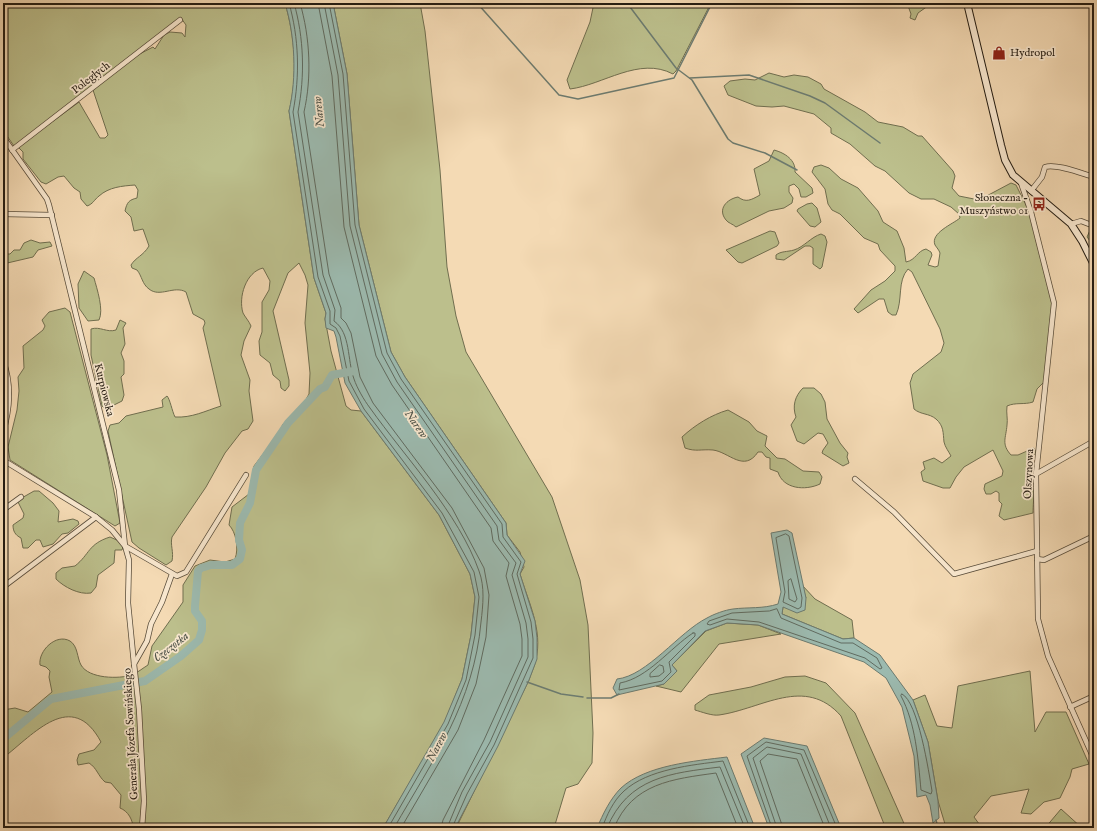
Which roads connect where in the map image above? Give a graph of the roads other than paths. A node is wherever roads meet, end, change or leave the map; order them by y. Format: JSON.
{"nodes":[{"id":1,"x":967,"y":3,"type":"edge"},
{"id":2,"x":180,"y":20,"type":"dead end"},
{"id":3,"x":3,"y":137,"type":"edge"},
{"id":4,"x":12,"y":150,"type":"junction"},
{"id":5,"x":1094,"y":177,"type":"edge"},
{"id":6,"x":1021,"y":183,"type":"junction"},
{"id":7,"x":1031,"y":191,"type":"junction"},
{"id":8,"x":3,"y":214,"type":"edge"},
{"id":9,"x":52,"y":215,"type":"junction"},
{"id":10,"x":1071,"y":224,"type":"junction"},
{"id":11,"x":1094,"y":226,"type":"edge"},
{"id":12,"x":1094,"y":265,"type":"edge"},
{"id":13,"x":3,"y":360,"type":"edge"},
{"id":14,"x":6,"y":409,"type":"edge"},
{"id":15,"x":3,"y":433,"type":"edge"},
{"id":16,"x":1094,"y":441,"type":"edge"},
{"id":17,"x":3,"y":460,"type":"edge"},
{"id":18,"x":1036,"y":474,"type":"junction"},
{"id":19,"x":246,"y":475,"type":"dead end"},
{"id":20,"x":855,"y":479,"type":"dead end"},
{"id":21,"x":21,"y":497,"type":"dead end"},
{"id":22,"x":3,"y":510,"type":"edge"},
{"id":23,"x":96,"y":517,"type":"junction"},
{"id":24,"x":1094,"y":536,"type":"edge"},
{"id":25,"x":126,"y":546,"type":"junction"},
{"id":26,"x":1037,"y":551,"type":"junction"},
{"id":27,"x":1037,"y":559,"type":"junction"},
{"id":28,"x":172,"y":574,"type":"junction"},
{"id":29,"x":3,"y":587,"type":"edge"},
{"id":30,"x":134,"y":664,"type":"junction"},
{"id":31,"x":1094,"y":696,"type":"edge"},
{"id":32,"x":1070,"y":707,"type":"junction"},
{"id":33,"x":1092,"y":747,"type":"edge"},
{"id":34,"x":1094,"y":758,"type":"edge"},
{"id":35,"x":142,"y":828,"type":"edge"}],
"edges":[{"from":1,"to":6,"type":"street"},
{"from":2,"to":4,"type":"street","name":"Poległych"},
{"from":3,"to":4,"type":"street","name":"Kurpiowska"},
{"from":4,"to":9,"type":"street","name":"Kurpiowska"},
{"from":5,"to":7,"type":"street"},
{"from":6,"to":7,"type":"street"},
{"from":6,"to":18,"type":"street","name":"Olszynowa"},
{"from":7,"to":10,"type":"street"},
{"from":8,"to":9,"type":"street"},
{"from":9,"to":25,"type":"street","name":"Kurpiowska"},
{"from":10,"to":11,"type":"street"},
{"from":10,"to":12,"type":"street"},
{"from":13,"to":14,"type":"street"},
{"from":14,"to":15,"type":"street"},
{"from":16,"to":18,"type":"street"},
{"from":17,"to":23,"type":"street"},
{"from":18,"to":26,"type":"street","name":"Olszynowa"},
{"from":19,"to":28,"type":"street"},
{"from":20,"to":26,"type":"street"},
{"from":21,"to":22,"type":"street"},
{"from":23,"to":25,"type":"street"},
{"from":23,"to":29,"type":"street"},
{"from":24,"to":27,"type":"street"},
{"from":25,"to":28,"type":"street"},
{"from":25,"to":30,"type":"street","name":"Kurpiowska"},
{"from":26,"to":27,"type":"street","name":"Olszynowa"},
{"from":27,"to":32,"type":"street","name":"Olszynowa"},
{"from":28,"to":30,"type":"street","name":"Generała Józefa Sowińskiego"},
{"from":30,"to":35,"type":"street","name":"Generała Józefa Sowińskiego"},
{"from":31,"to":32,"type":"street"},
{"from":32,"to":33,"type":"street","name":"Olszynowa"},
{"from":33,"to":34,"type":"street","name":"Olszynowa"}]}
